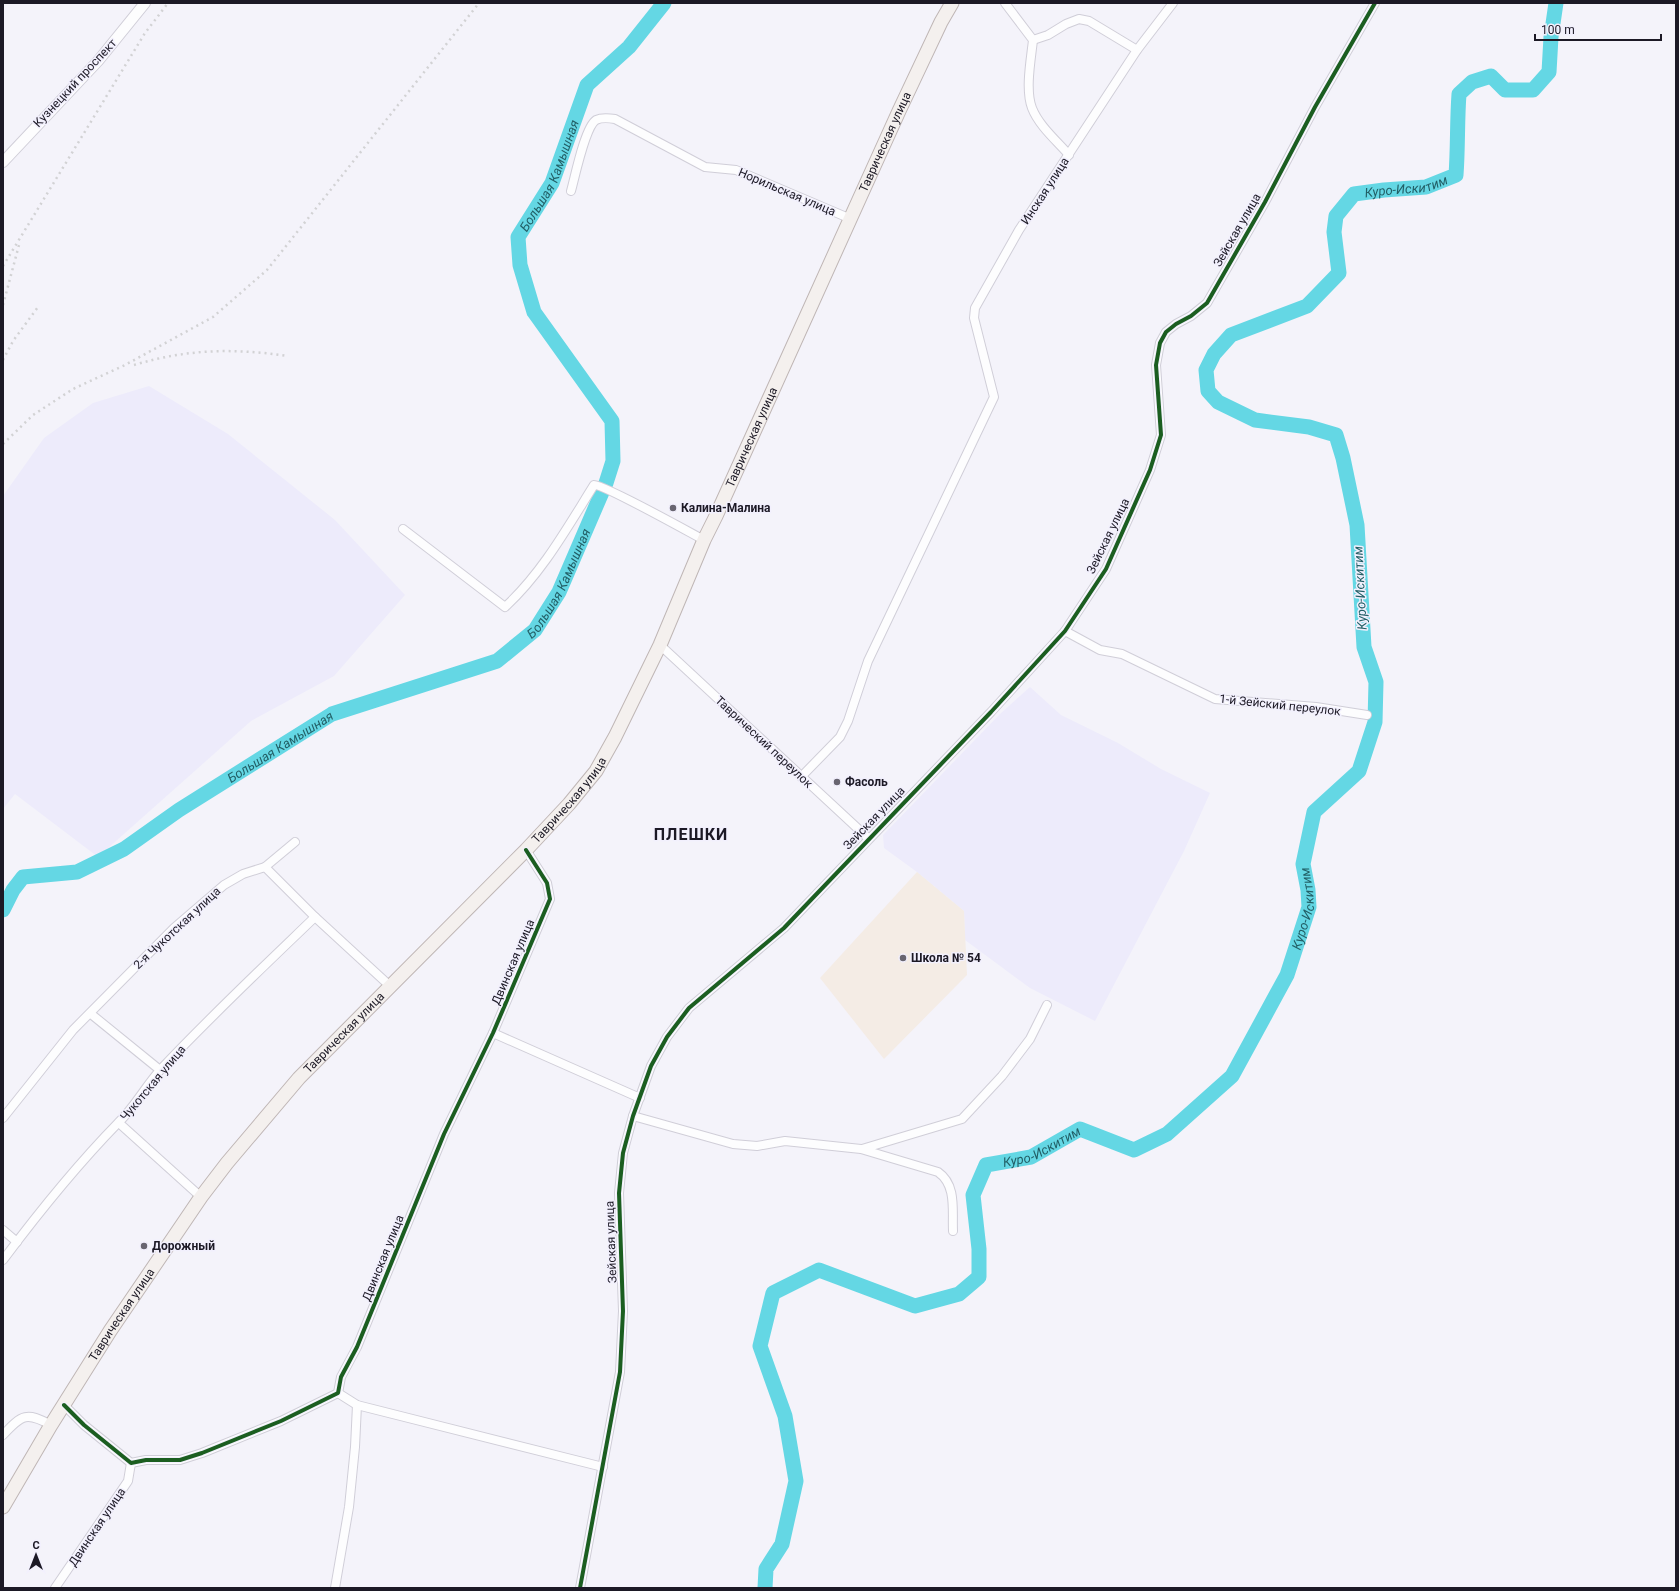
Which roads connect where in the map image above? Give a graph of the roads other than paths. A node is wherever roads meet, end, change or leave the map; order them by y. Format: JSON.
{"nodes":[{"id":1,"x":145,"y":3,"type":"edge"},
{"id":2,"x":952,"y":3,"type":"edge"},
{"id":3,"x":1005,"y":3,"type":"edge"},
{"id":4,"x":1173,"y":3,"type":"edge"},
{"id":5,"x":1375,"y":3,"type":"edge"},
{"id":6,"x":1033,"y":40,"type":"junction"},
{"id":7,"x":1138,"y":50,"type":"junction"},
{"id":8,"x":1069,"y":155,"type":"junction"},
{"id":9,"x":3,"y":162,"type":"edge"},
{"id":10,"x":571,"y":191,"type":"dead end"},
{"id":11,"x":851,"y":219,"type":"junction"},
{"id":12,"x":403,"y":529,"type":"dead end"},
{"id":13,"x":704,"y":540,"type":"junction"},
{"id":14,"x":1065,"y":631,"type":"junction"},
{"id":15,"x":660,"y":645,"type":"junction"},
{"id":16,"x":1367,"y":716,"type":"dead end"},
{"id":17,"x":801,"y":777,"type":"junction"},
{"id":18,"x":868,"y":838,"type":"junction"},
{"id":19,"x":294,"y":842,"type":"dead end"},
{"id":20,"x":526,"y":850,"type":"junction"},
{"id":21,"x":265,"y":867,"type":"junction"},
{"id":22,"x":315,"y":917,"type":"junction"},
{"id":23,"x":390,"y":986,"type":"junction"},
{"id":24,"x":1047,"y":1005,"type":"dead end"},
{"id":25,"x":91,"y":1014,"type":"junction"},
{"id":26,"x":493,"y":1033,"type":"junction"},
{"id":27,"x":160,"y":1070,"type":"junction"},
{"id":28,"x":640,"y":1098,"type":"junction"},
{"id":29,"x":633,"y":1116,"type":"junction"},
{"id":30,"x":3,"y":1118,"type":"edge"},
{"id":31,"x":119,"y":1123,"type":"junction"},
{"id":32,"x":861,"y":1149,"type":"junction"},
{"id":33,"x":201,"y":1197,"type":"junction"},
{"id":34,"x":3,"y":1230,"type":"edge"},
{"id":35,"x":953,"y":1231,"type":"dead end"},
{"id":36,"x":17,"y":1242,"type":"junction"},
{"id":37,"x":3,"y":1260,"type":"edge"},
{"id":38,"x":338,"y":1393,"type":"junction"},
{"id":39,"x":357,"y":1405,"type":"junction"},
{"id":40,"x":64,"y":1406,"type":"junction"},
{"id":41,"x":51,"y":1425,"type":"junction"},
{"id":42,"x":3,"y":1435,"type":"edge"},
{"id":43,"x":131,"y":1463,"type":"junction"},
{"id":44,"x":603,"y":1467,"type":"junction"},
{"id":45,"x":3,"y":1507,"type":"edge"},
{"id":46,"x":56,"y":1588,"type":"edge"},
{"id":47,"x":335,"y":1588,"type":"edge"},
{"id":48,"x":580,"y":1588,"type":"edge"}],
"edges":[{"from":1,"to":9,"type":"street","name":"Кузнецкий проспект"},
{"from":2,"to":11,"type":"main road","name":"Таврическая улица"},
{"from":3,"to":6,"type":"street"},
{"from":4,"to":7,"type":"street","name":"Инская улица"},
{"from":5,"to":14,"type":"street","name":"Зейская улица"},
{"from":6,"to":7,"type":"street"},
{"from":6,"to":8,"type":"street"},
{"from":7,"to":8,"type":"street","name":"Инская улица"},
{"from":8,"to":17,"type":"street","name":"Инская улица"},
{"from":10,"to":11,"type":"street","name":"Норильская улица"},
{"from":11,"to":13,"type":"main road","name":"Таврическая улица"},
{"from":12,"to":13,"type":"street"},
{"from":13,"to":15,"type":"main road","name":"Таврическая улица"},
{"from":14,"to":16,"type":"street","name":"1-й Зейский переулок"},
{"from":14,"to":18,"type":"street","name":"Зейская улица"},
{"from":15,"to":17,"type":"street","name":"Таврический переулок"},
{"from":15,"to":20,"type":"main road","name":"Таврическая улица"},
{"from":17,"to":18,"type":"street","name":"Таврический переулок"},
{"from":18,"to":28,"type":"street","name":"Зейская улица"},
{"from":19,"to":21,"type":"street"},
{"from":20,"to":23,"type":"main road","name":"Таврическая улица"},
{"from":20,"to":26,"type":"street","name":"Двинская улица"},
{"from":21,"to":22,"type":"street"},
{"from":21,"to":25,"type":"street","name":"2-я Чукотская улица"},
{"from":22,"to":23,"type":"street"},
{"from":22,"to":27,"type":"street","name":"Чукотская улица"},
{"from":23,"to":33,"type":"main road","name":"Таврическая улица"},
{"from":24,"to":32,"type":"street"},
{"from":25,"to":27,"type":"street"},
{"from":25,"to":30,"type":"street","name":"2-я Чукотская улица"},
{"from":26,"to":28,"type":"street"},
{"from":26,"to":38,"type":"street","name":"Двинская улица"},
{"from":27,"to":31,"type":"street","name":"Чукотская улица"},
{"from":28,"to":29,"type":"street","name":"Зейская улица"},
{"from":29,"to":32,"type":"street"},
{"from":29,"to":44,"type":"street","name":"Зейская улица"},
{"from":31,"to":33,"type":"street"},
{"from":31,"to":36,"type":"street","name":"Чукотская улица"},
{"from":32,"to":35,"type":"street"},
{"from":33,"to":40,"type":"main road","name":"Таврическая улица"},
{"from":34,"to":36,"type":"street"},
{"from":36,"to":37,"type":"street","name":"Чукотская улица"},
{"from":38,"to":39,"type":"street"},
{"from":38,"to":43,"type":"street"},
{"from":39,"to":44,"type":"street"},
{"from":39,"to":47,"type":"street"},
{"from":40,"to":41,"type":"main road","name":"Таврическая улица"},
{"from":40,"to":43,"type":"street"},
{"from":41,"to":42,"type":"street"},
{"from":41,"to":45,"type":"main road","name":"Таврическая улица"},
{"from":43,"to":46,"type":"street","name":"Двинская улица"},
{"from":44,"to":48,"type":"street","name":"Зейская улица"}]}
